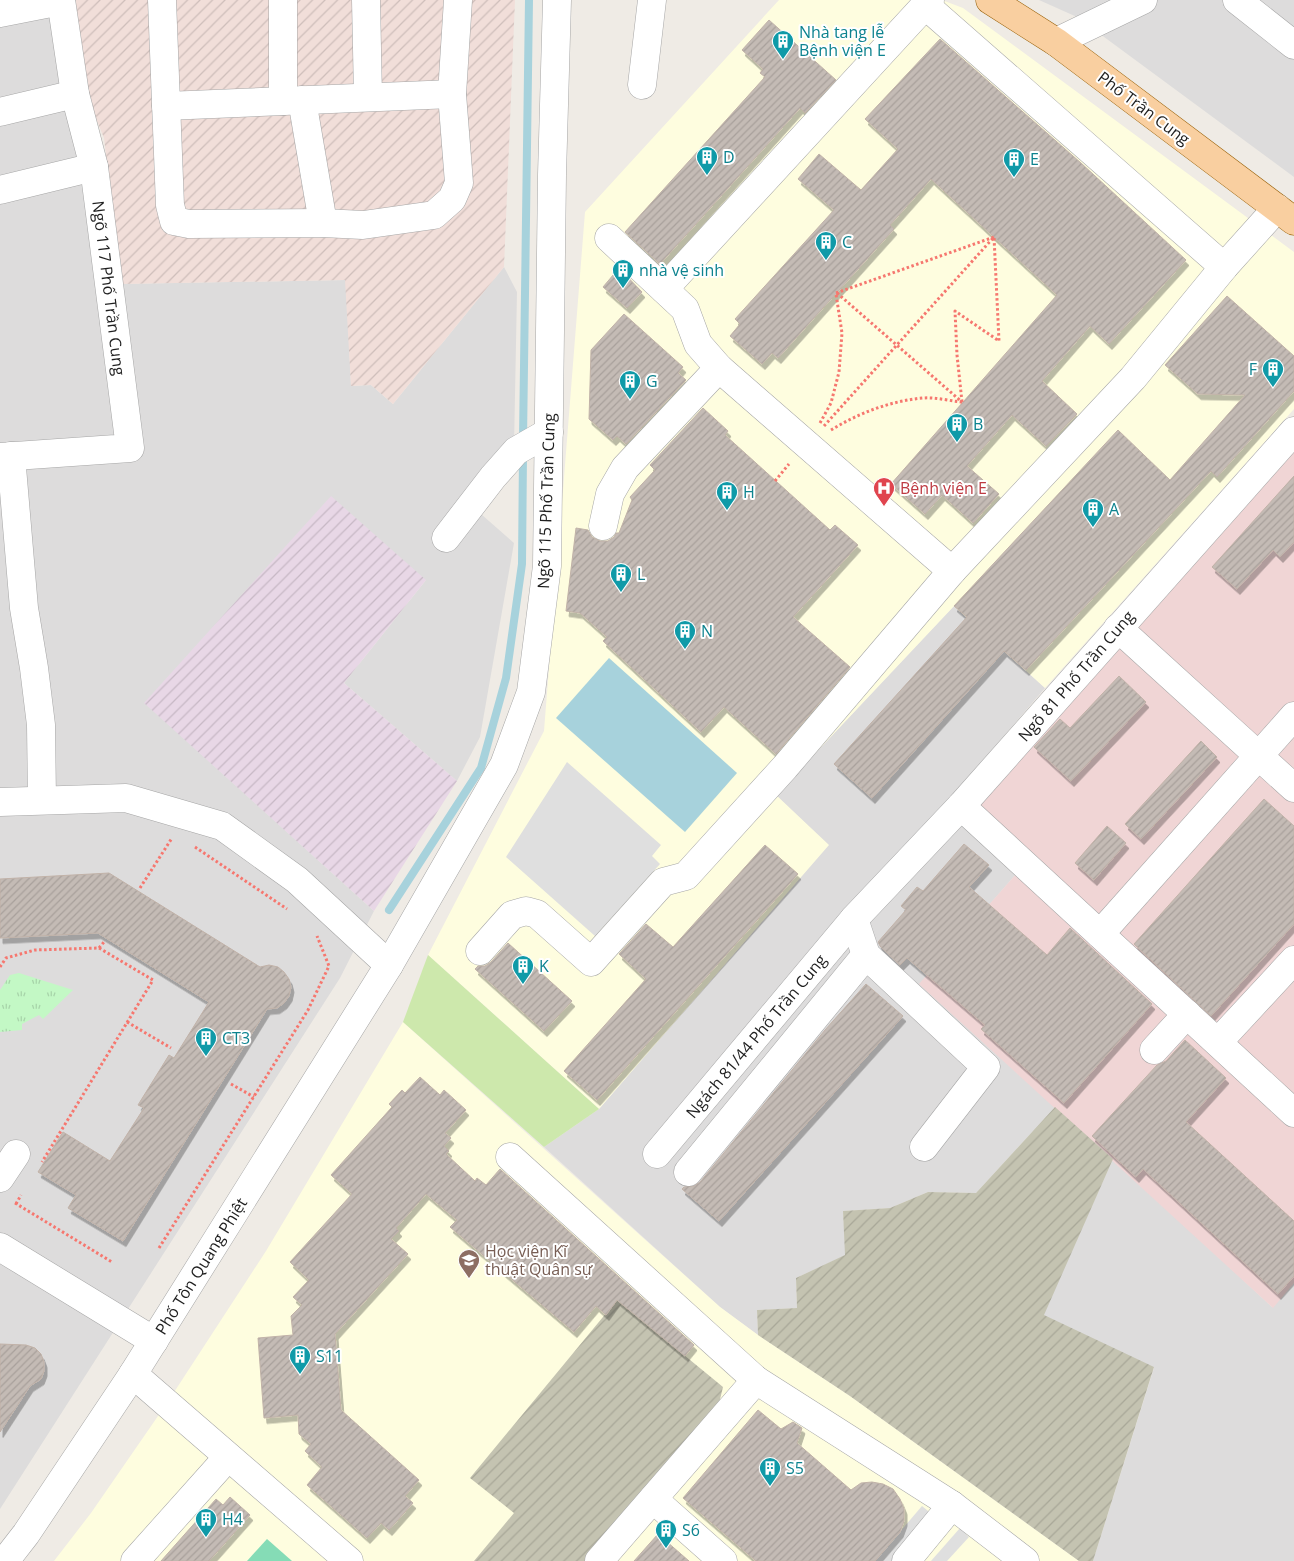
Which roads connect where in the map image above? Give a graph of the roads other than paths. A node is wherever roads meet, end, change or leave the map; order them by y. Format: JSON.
{"nodes":[{"id":1,"x":162,"y":0,"type":"edge"},
{"id":2,"x":283,"y":0,"type":"edge"},
{"id":3,"x":366,"y":0,"type":"edge"},
{"id":4,"x":458,"y":0,"type":"edge"},
{"id":5,"x":557,"y":0,"type":"edge"},
{"id":6,"x":652,"y":0,"type":"edge"},
{"id":7,"x":990,"y":0,"type":"edge"},
{"id":8,"x":1143,"y":0,"type":"edge"},
{"id":9,"x":1237,"y":0,"type":"edge"},
{"id":10,"x":61,"y":1,"type":"edge"},
{"id":11,"x":927,"y":3,"type":"edge"},
{"id":12,"x":0,"y":13,"type":"edge"},
{"id":13,"x":1056,"y":42,"type":"junction"},
{"id":14,"x":1294,"y":45,"type":"edge"},
{"id":15,"x":642,"y":85,"type":"dead end"},
{"id":16,"x":74,"y":94,"type":"junction"},
{"id":17,"x":452,"y":94,"type":"junction"},
{"id":18,"x":368,"y":97,"type":"junction"},
{"id":19,"x":292,"y":100,"type":"junction"},
{"id":20,"x":166,"y":106,"type":"junction"},
{"id":21,"x":0,"y":112,"type":"edge"},
{"id":22,"x":94,"y":167,"type":"junction"},
{"id":23,"x":0,"y":190,"type":"edge"},
{"id":24,"x":1286,"y":214,"type":"edge"},
{"id":25,"x":323,"y":222,"type":"junction"},
{"id":26,"x":609,"y":238,"type":"dead end"},
{"id":27,"x":1224,"y":267,"type":"junction"},
{"id":28,"x":664,"y":290,"type":"junction"},
{"id":29,"x":719,"y":368,"type":"junction"},
{"id":30,"x":1294,"y":431,"type":"edge"},
{"id":31,"x":532,"y":442,"type":"junction"},
{"id":32,"x":5,"y":456,"type":"edge"},
{"id":33,"x":603,"y":526,"type":"dead end"},
{"id":34,"x":446,"y":538,"type":"dead end"},
{"id":35,"x":952,"y":571,"type":"junction"},
{"id":36,"x":1118,"y":628,"type":"junction"},
{"id":37,"x":1294,"y":716,"type":"edge"},
{"id":38,"x":1258,"y":756,"type":"junction"},
{"id":39,"x":1294,"y":788,"type":"edge"},
{"id":40,"x":42,"y":800,"type":"junction"},
{"id":41,"x":0,"y":802,"type":"edge"},
{"id":42,"x":961,"y":806,"type":"junction"},
{"id":43,"x":854,"y":919,"type":"junction"},
{"id":44,"x":1100,"y":934,"type":"junction"},
{"id":45,"x":480,"y":951,"type":"dead end"},
{"id":46,"x":866,"y":956,"type":"junction"},
{"id":47,"x":1294,"y":960,"type":"edge"},
{"id":48,"x":389,"y":965,"type":"junction"},
{"id":49,"x":1187,"y":1014,"type":"junction"},
{"id":50,"x":1218,"y":1042,"type":"junction"},
{"id":51,"x":1154,"y":1050,"type":"dead end"},
{"id":52,"x":1294,"y":1112,"type":"edge"},
{"id":53,"x":924,"y":1147,"type":"dead end"},
{"id":54,"x":16,"y":1154,"type":"dead end"},
{"id":55,"x":657,"y":1154,"type":"dead end"},
{"id":56,"x":510,"y":1157,"type":"dead end"},
{"id":57,"x":688,"y":1172,"type":"dead end"},
{"id":58,"x":4,"y":1188,"type":"edge"},
{"id":59,"x":0,"y":1247,"type":"edge"},
{"id":60,"x":154,"y":1341,"type":"junction"},
{"id":61,"x":133,"y":1374,"type":"junction"},
{"id":62,"x":756,"y":1380,"type":"junction"},
{"id":63,"x":228,"y":1457,"type":"junction"},
{"id":64,"x":653,"y":1499,"type":"junction"},
{"id":65,"x":952,"y":1505,"type":"junction"},
{"id":66,"x":4,"y":1561,"type":"edge"},
{"id":67,"x":135,"y":1561,"type":"edge"},
{"id":68,"x":348,"y":1561,"type":"edge"},
{"id":69,"x":599,"y":1561,"type":"edge"},
{"id":70,"x":723,"y":1561,"type":"edge"},
{"id":71,"x":906,"y":1561,"type":"edge"},
{"id":72,"x":1025,"y":1561,"type":"edge"}],
"edges":[{"from":1,"to":20,"type":"street"},
{"from":2,"to":19,"type":"street"},
{"from":3,"to":18,"type":"street"},
{"from":4,"to":17,"type":"street"},
{"from":5,"to":31,"type":"street","name":"Ngõ 115 Phố Trần Cung"},
{"from":6,"to":15,"type":"street"},
{"from":7,"to":13,"type":"main road","name":"Phố Trần Cung"},
{"from":8,"to":13,"type":"street"},
{"from":9,"to":14,"type":"street"},
{"from":10,"to":12,"type":"street"},
{"from":10,"to":16,"type":"street","name":"Ngõ 117 Phố Trần Cung"},
{"from":11,"to":27,"type":"street"},
{"from":11,"to":28,"type":"street"},
{"from":13,"to":24,"type":"main road","name":"Phố Trần Cung"},
{"from":16,"to":21,"type":"street"},
{"from":16,"to":22,"type":"street","name":"Ngõ 117 Phố Trần Cung"},
{"from":17,"to":18,"type":"street"},
{"from":17,"to":25,"type":"street"},
{"from":18,"to":19,"type":"street"},
{"from":19,"to":20,"type":"street"},
{"from":19,"to":25,"type":"street"},
{"from":20,"to":25,"type":"street"},
{"from":22,"to":23,"type":"street"},
{"from":22,"to":32,"type":"street","name":"Ngõ 117 Phố Trần Cung"},
{"from":24,"to":27,"type":"street"},
{"from":26,"to":28,"type":"street"},
{"from":27,"to":35,"type":"street"},
{"from":28,"to":29,"type":"street"},
{"from":29,"to":33,"type":"street"},
{"from":29,"to":35,"type":"street"},
{"from":30,"to":36,"type":"street","name":"Ngõ 81 Phố Trần Cung"},
{"from":31,"to":34,"type":"street"},
{"from":31,"to":48,"type":"street","name":"Ngõ 115 Phố Trần Cung"},
{"from":32,"to":40,"type":"street"},
{"from":35,"to":45,"type":"street"},
{"from":36,"to":38,"type":"street"},
{"from":36,"to":42,"type":"street","name":"Ngõ 81 Phố Trần Cung"},
{"from":37,"to":38,"type":"street"},
{"from":38,"to":39,"type":"street"},
{"from":38,"to":44,"type":"street"},
{"from":40,"to":41,"type":"street"},
{"from":40,"to":48,"type":"street"},
{"from":42,"to":43,"type":"street","name":"Ngõ 81 Phố Trần Cung"},
{"from":42,"to":44,"type":"street"},
{"from":43,"to":46,"type":"street"},
{"from":43,"to":55,"type":"street","name":"Ngách 81/44 Phố Trần Cung"},
{"from":44,"to":49,"type":"street"},
{"from":46,"to":53,"type":"street"},
{"from":46,"to":57,"type":"street"},
{"from":47,"to":50,"type":"street"},
{"from":48,"to":60,"type":"street","name":"Phố Tôn Quang Phiệt"},
{"from":49,"to":50,"type":"street"},
{"from":49,"to":51,"type":"street"},
{"from":50,"to":52,"type":"street"},
{"from":54,"to":58,"type":"street"},
{"from":56,"to":62,"type":"street"},
{"from":59,"to":60,"type":"street"},
{"from":60,"to":61,"type":"street","name":"Phố Tôn Quang Phiệt"},
{"from":61,"to":63,"type":"street"},
{"from":61,"to":66,"type":"street","name":"Phố Tôn Quang Phiệt"},
{"from":62,"to":64,"type":"street"},
{"from":62,"to":65,"type":"street"},
{"from":63,"to":67,"type":"street"},
{"from":63,"to":68,"type":"street"},
{"from":64,"to":69,"type":"street"},
{"from":64,"to":70,"type":"street"},
{"from":65,"to":71,"type":"street"},
{"from":65,"to":72,"type":"street"}]}
